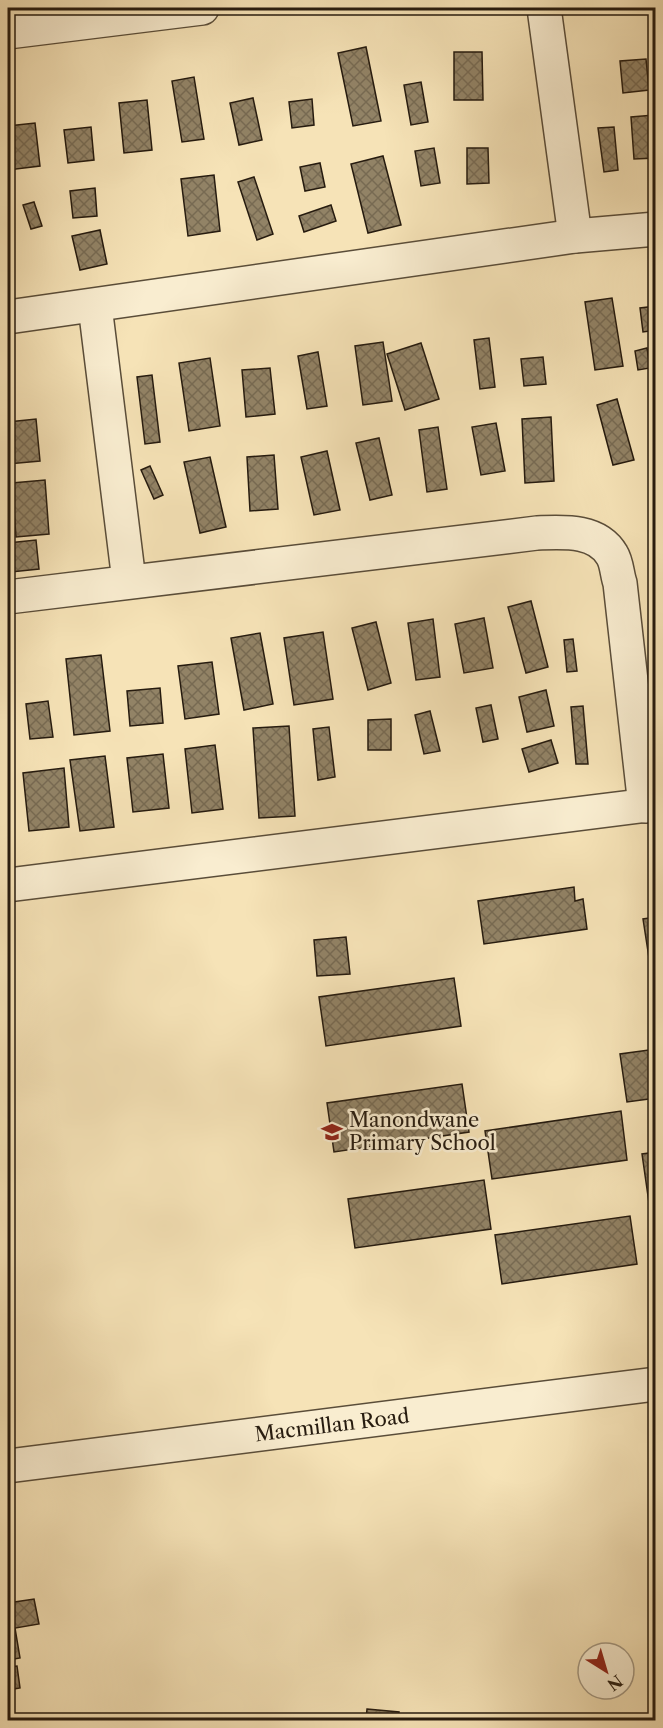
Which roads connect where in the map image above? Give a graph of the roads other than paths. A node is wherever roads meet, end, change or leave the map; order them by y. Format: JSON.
{"nodes":[{"id":1,"x":202,"y":8,"type":"edge"},
{"id":2,"x":544,"y":8,"type":"edge"},
{"id":3,"x":8,"y":32,"type":"edge"},
{"id":4,"x":656,"y":229,"type":"edge"},
{"id":5,"x":575,"y":236,"type":"junction"},
{"id":6,"x":95,"y":306,"type":"junction"},
{"id":7,"x":8,"y":317,"type":"edge"},
{"id":8,"x":129,"y":581,"type":"junction"},
{"id":9,"x":8,"y":597,"type":"edge"},
{"id":10,"x":650,"y":805,"type":"edge"},
{"id":11,"x":8,"y":885,"type":"edge"},
{"id":12,"x":656,"y":1384,"type":"edge"},
{"id":13,"x":8,"y":1466,"type":"edge"}],
"edges":[{"from":1,"to":3,"type":"street"},
{"from":2,"to":5,"type":"street"},
{"from":4,"to":5,"type":"street"},
{"from":5,"to":6,"type":"street"},
{"from":6,"to":7,"type":"street"},
{"from":6,"to":8,"type":"street"},
{"from":8,"to":9,"type":"street"},
{"from":8,"to":10,"type":"street"},
{"from":10,"to":11,"type":"street"},
{"from":12,"to":13,"type":"street","name":"Macmillan Road"}]}
